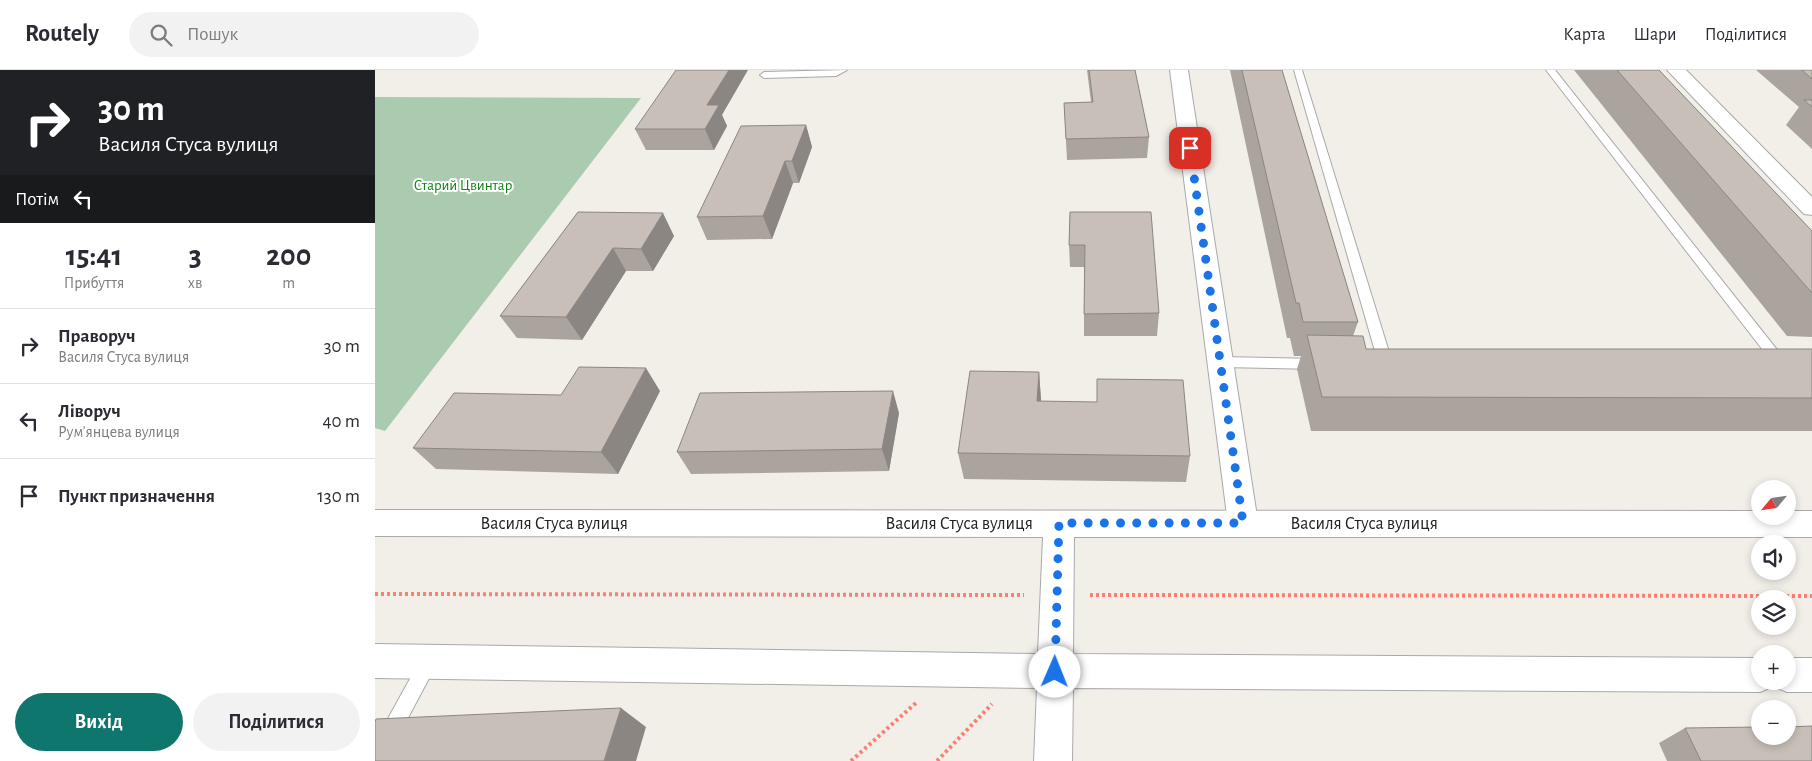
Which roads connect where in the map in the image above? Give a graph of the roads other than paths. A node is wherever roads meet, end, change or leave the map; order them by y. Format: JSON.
{"nodes":[{"id":1,"x":843,"y":70,"type":"edge"},
{"id":2,"x":1179,"y":70,"type":"edge"},
{"id":3,"x":1298,"y":70,"type":"edge"},
{"id":4,"x":1550,"y":70,"type":"edge"},
{"id":5,"x":1676,"y":70,"type":"edge"},
{"id":6,"x":764,"y":75,"type":"dead end"},
{"id":7,"x":1812,"y":209,"type":"edge"},
{"id":8,"x":1220,"y":362,"type":"junction"},
{"id":9,"x":1327,"y":364,"type":"edge"},
{"id":10,"x":1386,"y":365,"type":"edge"},
{"id":11,"x":1767,"y":370,"type":"edge"},
{"id":12,"x":375,"y":523,"type":"edge"},
{"id":13,"x":1059,"y":523,"type":"junction"},
{"id":14,"x":1243,"y":523,"type":"junction"},
{"id":15,"x":1812,"y":524,"type":"edge"},
{"id":16,"x":375,"y":661,"type":"edge"},
{"id":17,"x":429,"y":662,"type":"junction"},
{"id":18,"x":1040,"y":671,"type":"junction"},
{"id":19,"x":1751,"y":674,"type":"edge"},
{"id":20,"x":1796,"y":675,"type":"edge"},
{"id":21,"x":1812,"y":675,"type":"edge"},
{"id":22,"x":375,"y":761,"type":"edge"},
{"id":23,"x":1053,"y":761,"type":"edge"}],
"edges":[{"from":1,"to":6,"type":"lane"},
{"from":2,"to":8,"type":"street"},
{"from":3,"to":10,"type":"lane"},
{"from":4,"to":11,"type":"lane"},
{"from":5,"to":7,"type":"street"},
{"from":8,"to":9,"type":"lane"},
{"from":8,"to":14,"type":"street"},
{"from":12,"to":13,"type":"street","name":"Василя Стуса вулиця"},
{"from":13,"to":14,"type":"street","name":"Василя Стуса вулиця"},
{"from":13,"to":18,"type":"street"},
{"from":14,"to":15,"type":"street","name":"Василя Стуса вулиця"},
{"from":16,"to":17,"type":"street"},
{"from":17,"to":18,"type":"street"},
{"from":17,"to":22,"type":"lane"},
{"from":18,"to":19,"type":"street"},
{"from":18,"to":23,"type":"street"},
{"from":20,"to":21,"type":"street"}]}
